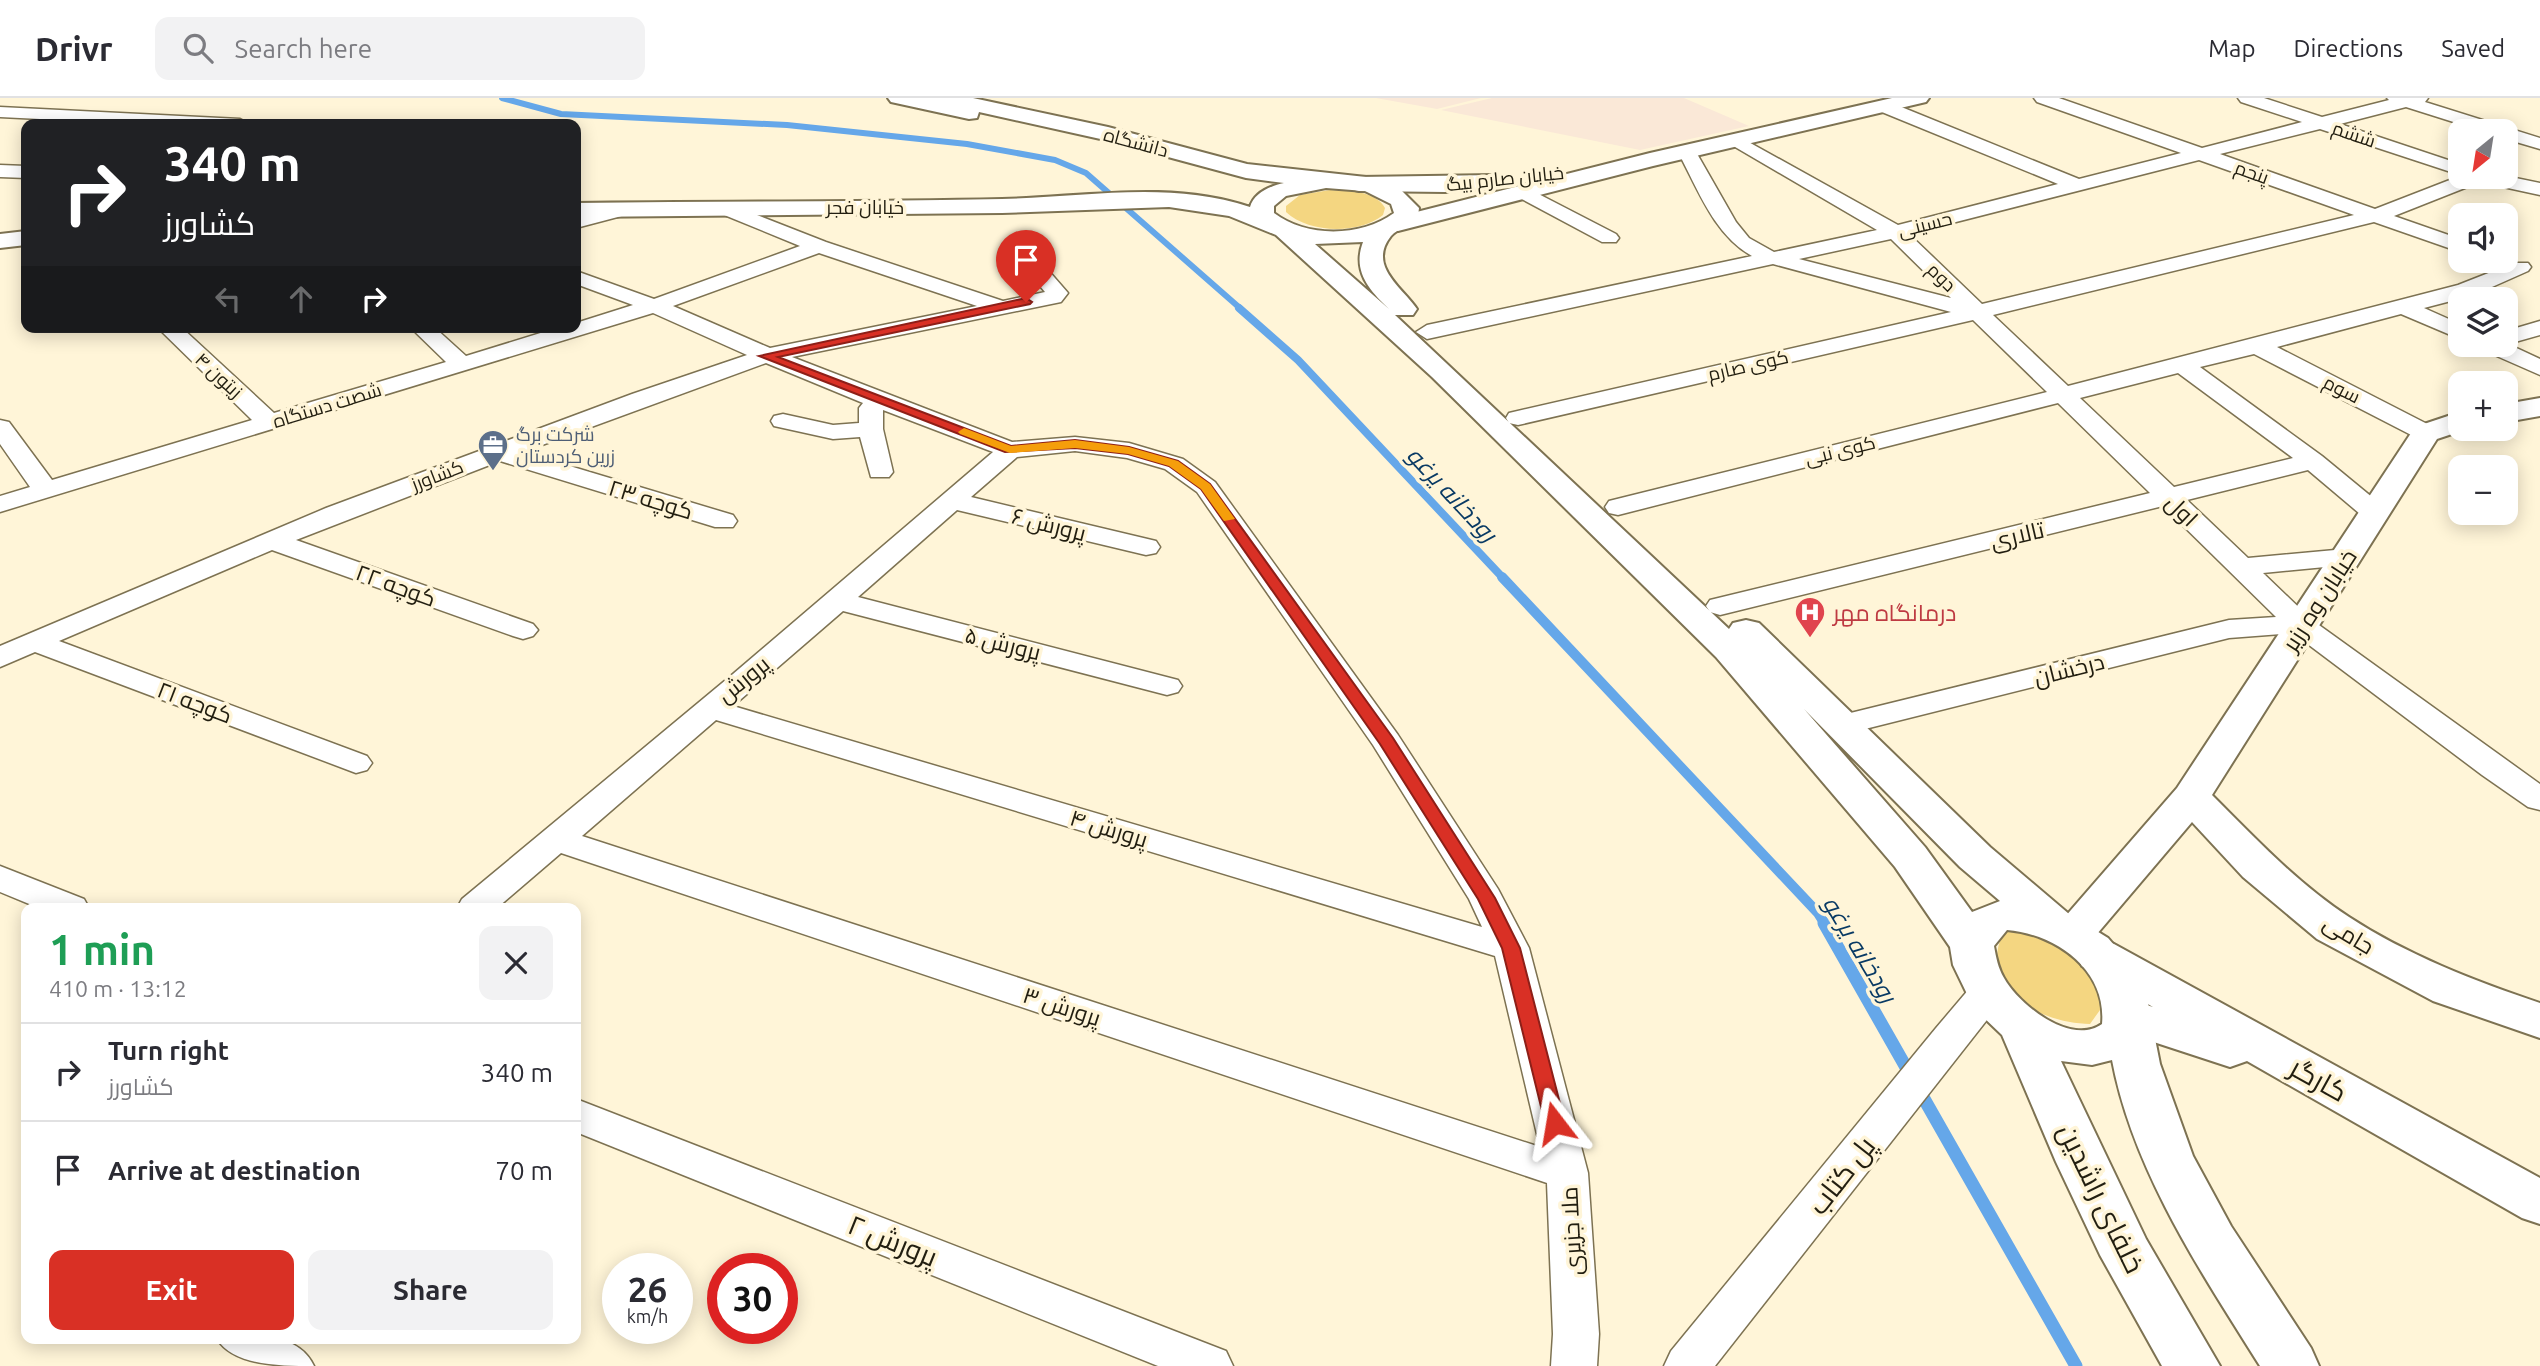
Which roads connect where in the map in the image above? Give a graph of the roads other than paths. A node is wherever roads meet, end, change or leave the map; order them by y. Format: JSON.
{"nodes":[{"id":1,"x":898,"y":98,"type":"edge"},
{"id":2,"x":944,"y":98,"type":"edge"},
{"id":3,"x":2043,"y":98,"type":"edge"},
{"id":4,"x":2248,"y":98,"type":"edge"},
{"id":5,"x":2406,"y":99,"type":"edge"},
{"id":6,"x":1896,"y":101,"type":"edge"},
{"id":7,"x":0,"y":112,"type":"edge"},
{"id":8,"x":37,"y":114,"type":"junction"},
{"id":9,"x":27,"y":119,"type":"edge"},
{"id":10,"x":138,"y":119,"type":"edge"},
{"id":11,"x":2464,"y":119,"type":"edge"},
{"id":12,"x":21,"y":122,"type":"edge"},
{"id":13,"x":2322,"y":123,"type":"junction"},
{"id":14,"x":9,"y":128,"type":"dead end"},
{"id":15,"x":2518,"y":137,"type":"edge"},
{"id":16,"x":1736,"y":140,"type":"junction"},
{"id":17,"x":2540,"y":144,"type":"edge"},
{"id":18,"x":1687,"y":152,"type":"junction"},
{"id":19,"x":2201,"y":154,"type":"junction"},
{"id":20,"x":1650,"y":160,"type":"junction"},
{"id":21,"x":2448,"y":166,"type":"edge"},
{"id":22,"x":0,"y":171,"type":"edge"},
{"id":23,"x":21,"y":172,"type":"edge"},
{"id":24,"x":1149,"y":181,"type":"junction"},
{"id":25,"x":1328,"y":181,"type":"junction"},
{"id":26,"x":1359,"y":184,"type":"junction"},
{"id":27,"x":2518,"y":184,"type":"edge"},
{"id":28,"x":2077,"y":185,"type":"junction"},
{"id":29,"x":2448,"y":188,"type":"edge"},
{"id":30,"x":2540,"y":189,"type":"edge"},
{"id":31,"x":1525,"y":193,"type":"junction"},
{"id":32,"x":1271,"y":194,"type":"junction"},
{"id":33,"x":581,"y":197,"type":"edge"},
{"id":34,"x":1061,"y":200,"type":"junction"},
{"id":35,"x":724,"y":208,"type":"junction"},
{"id":36,"x":626,"y":209,"type":"junction"},
{"id":37,"x":581,"y":210,"type":"edge"},
{"id":38,"x":2375,"y":216,"type":"junction"},
{"id":39,"x":581,"y":221,"type":"edge"},
{"id":40,"x":1278,"y":227,"type":"junction"},
{"id":41,"x":1390,"y":228,"type":"junction"},
{"id":42,"x":1895,"y":232,"type":"junction"},
{"id":43,"x":1609,"y":238,"type":"dead end"},
{"id":44,"x":21,"y":239,"type":"edge"},
{"id":45,"x":0,"y":241,"type":"edge"},
{"id":46,"x":2448,"y":242,"type":"edge"},
{"id":47,"x":1014,"y":243,"type":"dead end"},
{"id":48,"x":819,"y":246,"type":"junction"},
{"id":49,"x":21,"y":252,"type":"edge"},
{"id":50,"x":0,"y":254,"type":"edge"},
{"id":51,"x":1769,"y":257,"type":"junction"},
{"id":52,"x":2521,"y":267,"type":"edge"},
{"id":53,"x":581,"y":278,"type":"edge"},
{"id":54,"x":654,"y":306,"type":"junction"},
{"id":55,"x":999,"y":306,"type":"junction"},
{"id":56,"x":2401,"y":306,"type":"junction"},
{"id":57,"x":1978,"y":312,"type":"junction"},
{"id":58,"x":2448,"y":327,"type":"edge"},
{"id":59,"x":581,"y":328,"type":"edge"},
{"id":60,"x":2540,"y":328,"type":"edge"},
{"id":61,"x":1427,"y":332,"type":"junction"},
{"id":62,"x":174,"y":333,"type":"edge"},
{"id":63,"x":428,"y":333,"type":"edge"},
{"id":64,"x":565,"y":333,"type":"edge"},
{"id":65,"x":2518,"y":334,"type":"edge"},
{"id":66,"x":2258,"y":346,"type":"junction"},
{"id":67,"x":765,"y":356,"type":"junction"},
{"id":68,"x":2517,"y":357,"type":"edge"},
{"id":69,"x":462,"y":364,"type":"junction"},
{"id":70,"x":2182,"y":365,"type":"junction"},
{"id":71,"x":2540,"y":368,"type":"edge"},
{"id":72,"x":2062,"y":393,"type":"junction"},
{"id":73,"x":871,"y":397,"type":"junction"},
{"id":74,"x":2540,"y":407,"type":"edge"},
{"id":75,"x":2518,"y":411,"type":"edge"},
{"id":76,"x":1518,"y":418,"type":"junction"},
{"id":77,"x":783,"y":421,"type":"dead end"},
{"id":78,"x":270,"y":422,"type":"junction"},
{"id":79,"x":2448,"y":425,"type":"edge"},
{"id":80,"x":0,"y":427,"type":"edge"},
{"id":81,"x":871,"y":429,"type":"junction"},
{"id":82,"x":2426,"y":433,"type":"junction"},
{"id":83,"x":1010,"y":450,"type":"junction"},
{"id":84,"x":498,"y":452,"type":"junction"},
{"id":85,"x":2313,"y":461,"type":"junction"},
{"id":86,"x":880,"y":472,"type":"dead end"},
{"id":87,"x":46,"y":490,"type":"junction"},
{"id":88,"x":2170,"y":498,"type":"junction"},
{"id":89,"x":953,"y":500,"type":"junction"},
{"id":90,"x":0,"y":504,"type":"edge"},
{"id":91,"x":1618,"y":507,"type":"junction"},
{"id":92,"x":2375,"y":513,"type":"junction"},
{"id":93,"x":724,"y":521,"type":"dead end"},
{"id":94,"x":269,"y":540,"type":"junction"},
{"id":95,"x":1146,"y":547,"type":"dead end"},
{"id":96,"x":2346,"y":557,"type":"junction"},
{"id":97,"x":2241,"y":567,"type":"junction"},
{"id":98,"x":839,"y":601,"type":"junction"},
{"id":99,"x":1720,"y":606,"type":"junction"},
{"id":100,"x":2300,"y":625,"type":"junction"},
{"id":101,"x":523,"y":630,"type":"dead end"},
{"id":102,"x":33,"y":641,"type":"junction"},
{"id":103,"x":0,"y":658,"type":"edge"},
{"id":104,"x":1167,"y":685,"type":"dead end"},
{"id":105,"x":708,"y":708,"type":"junction"},
{"id":106,"x":1841,"y":726,"type":"junction"},
{"id":107,"x":356,"y":763,"type":"dead end"},
{"id":108,"x":2191,"y":797,"type":"junction"},
{"id":109,"x":2540,"y":799,"type":"edge"},
{"id":110,"x":556,"y":840,"type":"junction"},
{"id":111,"x":0,"y":878,"type":"edge"},
{"id":112,"x":59,"y":903,"type":"edge"},
{"id":113,"x":481,"y":903,"type":"edge"},
{"id":114,"x":2074,"y":936,"type":"junction"},
{"id":115,"x":1972,"y":945,"type":"junction"},
{"id":116,"x":1511,"y":948,"type":"junction"},
{"id":117,"x":2004,"y":1009,"type":"junction"},
{"id":118,"x":2127,"y":1016,"type":"junction"},
{"id":119,"x":2540,"y":1021,"type":"edge"},
{"id":120,"x":2333,"y":1088,"type":"junction"},
{"id":121,"x":581,"y":1117,"type":"edge"},
{"id":122,"x":1567,"y":1173,"type":"junction"},
{"id":123,"x":2540,"y":1203,"type":"edge"},
{"id":124,"x":249,"y":1344,"type":"edge"},
{"id":125,"x":291,"y":1366,"type":"edge"},
{"id":126,"x":1210,"y":1366,"type":"edge"},
{"id":127,"x":1574,"y":1366,"type":"edge"},
{"id":128,"x":1687,"y":1366,"type":"edge"},
{"id":129,"x":2192,"y":1366,"type":"edge"},
{"id":130,"x":2291,"y":1366,"type":"edge"}],
"edges":[{"from":1,"to":24,"type":"main road","name":"دانشگاه"},
{"from":2,"to":25,"type":"main road","name":"دانشگاه"},
{"from":3,"to":19,"type":"street","name":"پنجم"},
{"from":4,"to":13,"type":"street","name":"ششم"},
{"from":5,"to":11,"type":"street"},
{"from":5,"to":13,"type":"street","name":"حسینی"},
{"from":6,"to":16,"type":"main road","name":"خیابان صارم بیگ"},
{"from":6,"to":28,"type":"street"},
{"from":7,"to":8,"type":"street"},
{"from":8,"to":9,"type":"street"},
{"from":8,"to":10,"type":"street"},
{"from":12,"to":14,"type":"street"},
{"from":13,"to":19,"type":"street","name":"حسینی"},
{"from":13,"to":21,"type":"street","name":"ششم"},
{"from":15,"to":17,"type":"street"},
{"from":16,"to":18,"type":"main road","name":"خیابان صارم بیگ"},
{"from":16,"to":42,"type":"street","name":"دوم"},
{"from":18,"to":20,"type":"main road","name":"خیابان صارم بیگ"},
{"from":18,"to":51,"type":"street"},
{"from":19,"to":28,"type":"street","name":"حسینی"},
{"from":19,"to":38,"type":"street","name":"پنجم"},
{"from":20,"to":26,"type":"main road","name":"خیابان صارم بیگ"},
{"from":20,"to":31,"type":"main road","name":"خیابان صارم بیگ"},
{"from":22,"to":23,"type":"street"},
{"from":24,"to":32,"type":"main road"},
{"from":24,"to":34,"type":"main road","name":"خیابان فجر"},
{"from":24,"to":40,"type":"main road"},
{"from":25,"to":26,"type":"main road"},
{"from":25,"to":32,"type":"main road"},
{"from":26,"to":41,"type":"main road"},
{"from":27,"to":30,"type":"street"},
{"from":28,"to":42,"type":"street","name":"حسینی"},
{"from":29,"to":38,"type":"street","name":"کوی صارم"},
{"from":31,"to":41,"type":"main road","name":"خیابان صارم بیگ"},
{"from":31,"to":43,"type":"street"},
{"from":32,"to":40,"type":"main road"},
{"from":33,"to":34,"type":"main road","name":"خیابان فجر"},
{"from":34,"to":35,"type":"main road","name":"خیابان فجر"},
{"from":35,"to":36,"type":"main road","name":"خیابان فجر"},
{"from":35,"to":48,"type":"street"},
{"from":36,"to":37,"type":"main road","name":"خیابان فجر"},
{"from":36,"to":39,"type":"street"},
{"from":38,"to":46,"type":"street","name":"پنجم"},
{"from":38,"to":57,"type":"street","name":"کوی صارم"},
{"from":40,"to":41,"type":"main road","name":"خیابان صارم بیگ"},
{"from":40,"to":115,"type":"main road"},
{"from":41,"to":61,"type":"main road"},
{"from":42,"to":51,"type":"street","name":"حسینی"},
{"from":42,"to":57,"type":"street","name":"دوم"},
{"from":44,"to":45,"type":"main road"},
{"from":47,"to":55,"type":"street","name":"کشاورز"},
{"from":48,"to":54,"type":"street","name":"شصت دستگاه"},
{"from":48,"to":55,"type":"street"},
{"from":49,"to":50,"type":"main road"},
{"from":51,"to":57,"type":"street"},
{"from":51,"to":61,"type":"street","name":"حسینی"},
{"from":52,"to":56,"type":"street","name":"کوی نبی"},
{"from":53,"to":54,"type":"street","name":"ملا جزیری"},
{"from":54,"to":59,"type":"street","name":"شصت دستگاه"},
{"from":54,"to":67,"type":"street","name":"ملا جزیری"},
{"from":55,"to":67,"type":"street","name":"کشاورز"},
{"from":56,"to":58,"type":"street"},
{"from":56,"to":66,"type":"street","name":"کوی نبی"},
{"from":57,"to":72,"type":"street","name":"دوم"},
{"from":57,"to":76,"type":"street","name":"کوی صارم"},
{"from":60,"to":65,"type":"street"},
{"from":61,"to":76,"type":"main road"},
{"from":62,"to":78,"type":"street","name":"زیتون ۴"},
{"from":63,"to":69,"type":"street"},
{"from":64,"to":69,"type":"street","name":"شصت دستگاه"},
{"from":66,"to":70,"type":"street","name":"کوی نبی"},
{"from":66,"to":82,"type":"street","name":"سوم"},
{"from":67,"to":73,"type":"street","name":"ملا جزیری"},
{"from":67,"to":84,"type":"street","name":"کشاورز"},
{"from":68,"to":71,"type":"street"},
{"from":69,"to":78,"type":"street","name":"شصت دستگاه"},
{"from":70,"to":72,"type":"street","name":"کوی نبی"},
{"from":70,"to":85,"type":"street"},
{"from":72,"to":88,"type":"street","name":"اول"},
{"from":72,"to":91,"type":"street","name":"کوی نبی"},
{"from":73,"to":81,"type":"street"},
{"from":73,"to":83,"type":"street","name":"ملا جزیری"},
{"from":74,"to":75,"type":"main road"},
{"from":76,"to":91,"type":"main road"},
{"from":77,"to":81,"type":"street"},
{"from":78,"to":87,"type":"street","name":"شصت دستگاه"},
{"from":79,"to":82,"type":"main road"},
{"from":80,"to":87,"type":"street"},
{"from":81,"to":86,"type":"street"},
{"from":82,"to":92,"type":"main road","name":"خیابان وه رزیر"},
{"from":83,"to":89,"type":"street","name":"پرورش"},
{"from":83,"to":116,"type":"street","name":"ملا جزیری"},
{"from":84,"to":93,"type":"street","name":"کوچه ۲۳"},
{"from":84,"to":94,"type":"street","name":"کشاورز"},
{"from":85,"to":88,"type":"street","name":"تالاری"},
{"from":85,"to":92,"type":"street"},
{"from":87,"to":90,"type":"street","name":"شصت دستگاه"},
{"from":88,"to":97,"type":"street","name":"اول"},
{"from":88,"to":99,"type":"street","name":"تالاری"},
{"from":89,"to":95,"type":"street","name":"پرورش ۶"},
{"from":89,"to":98,"type":"street","name":"پرورش"},
{"from":91,"to":99,"type":"main road"},
{"from":92,"to":96,"type":"main road","name":"خیابان وه رزیر"},
{"from":94,"to":101,"type":"street","name":"کوچه ۲۲"},
{"from":94,"to":102,"type":"street","name":"کشاورز"},
{"from":96,"to":97,"type":"street"},
{"from":96,"to":100,"type":"main road","name":"خیابان وه رزیر"},
{"from":97,"to":100,"type":"street","name":"اول"},
{"from":98,"to":104,"type":"street","name":"پرورش ۵"},
{"from":98,"to":105,"type":"street","name":"پرورش"},
{"from":99,"to":106,"type":"main road"},
{"from":100,"to":106,"type":"street","name":"درخشان"},
{"from":100,"to":108,"type":"main road","name":"خیابان وه رزیر"},
{"from":100,"to":109,"type":"street","name":"اول"},
{"from":102,"to":103,"type":"street","name":"کشاورز"},
{"from":102,"to":107,"type":"street","name":"کوچه ۲۱"},
{"from":105,"to":110,"type":"street","name":"پرورش"},
{"from":105,"to":116,"type":"street","name":"پرورش ۴"},
{"from":106,"to":114,"type":"main road"},
{"from":108,"to":114,"type":"main road","name":"خیابان وه رزیر"},
{"from":108,"to":119,"type":"main road","name":"جامی"},
{"from":110,"to":113,"type":"street","name":"پرورش"},
{"from":110,"to":122,"type":"street","name":"پرورش ۳"},
{"from":111,"to":112,"type":"street"},
{"from":114,"to":115,"type":"main road"},
{"from":114,"to":118,"type":"main road"},
{"from":114,"to":120,"type":"main road","name":"کارگر"},
{"from":115,"to":117,"type":"main road"},
{"from":116,"to":122,"type":"street","name":"ملا جزیری"},
{"from":117,"to":118,"type":"main road"},
{"from":117,"to":128,"type":"street","name":"پل کتاب"},
{"from":117,"to":129,"type":"main road","name":"خلفای راشدین"},
{"from":118,"to":120,"type":"main road"},
{"from":118,"to":130,"type":"main road"},
{"from":120,"to":123,"type":"main road","name":"کارگر"},
{"from":121,"to":126,"type":"street","name":"پرورش ۲"},
{"from":122,"to":127,"type":"street","name":"ملا جزیری"},
{"from":124,"to":125,"type":"street"}]}
